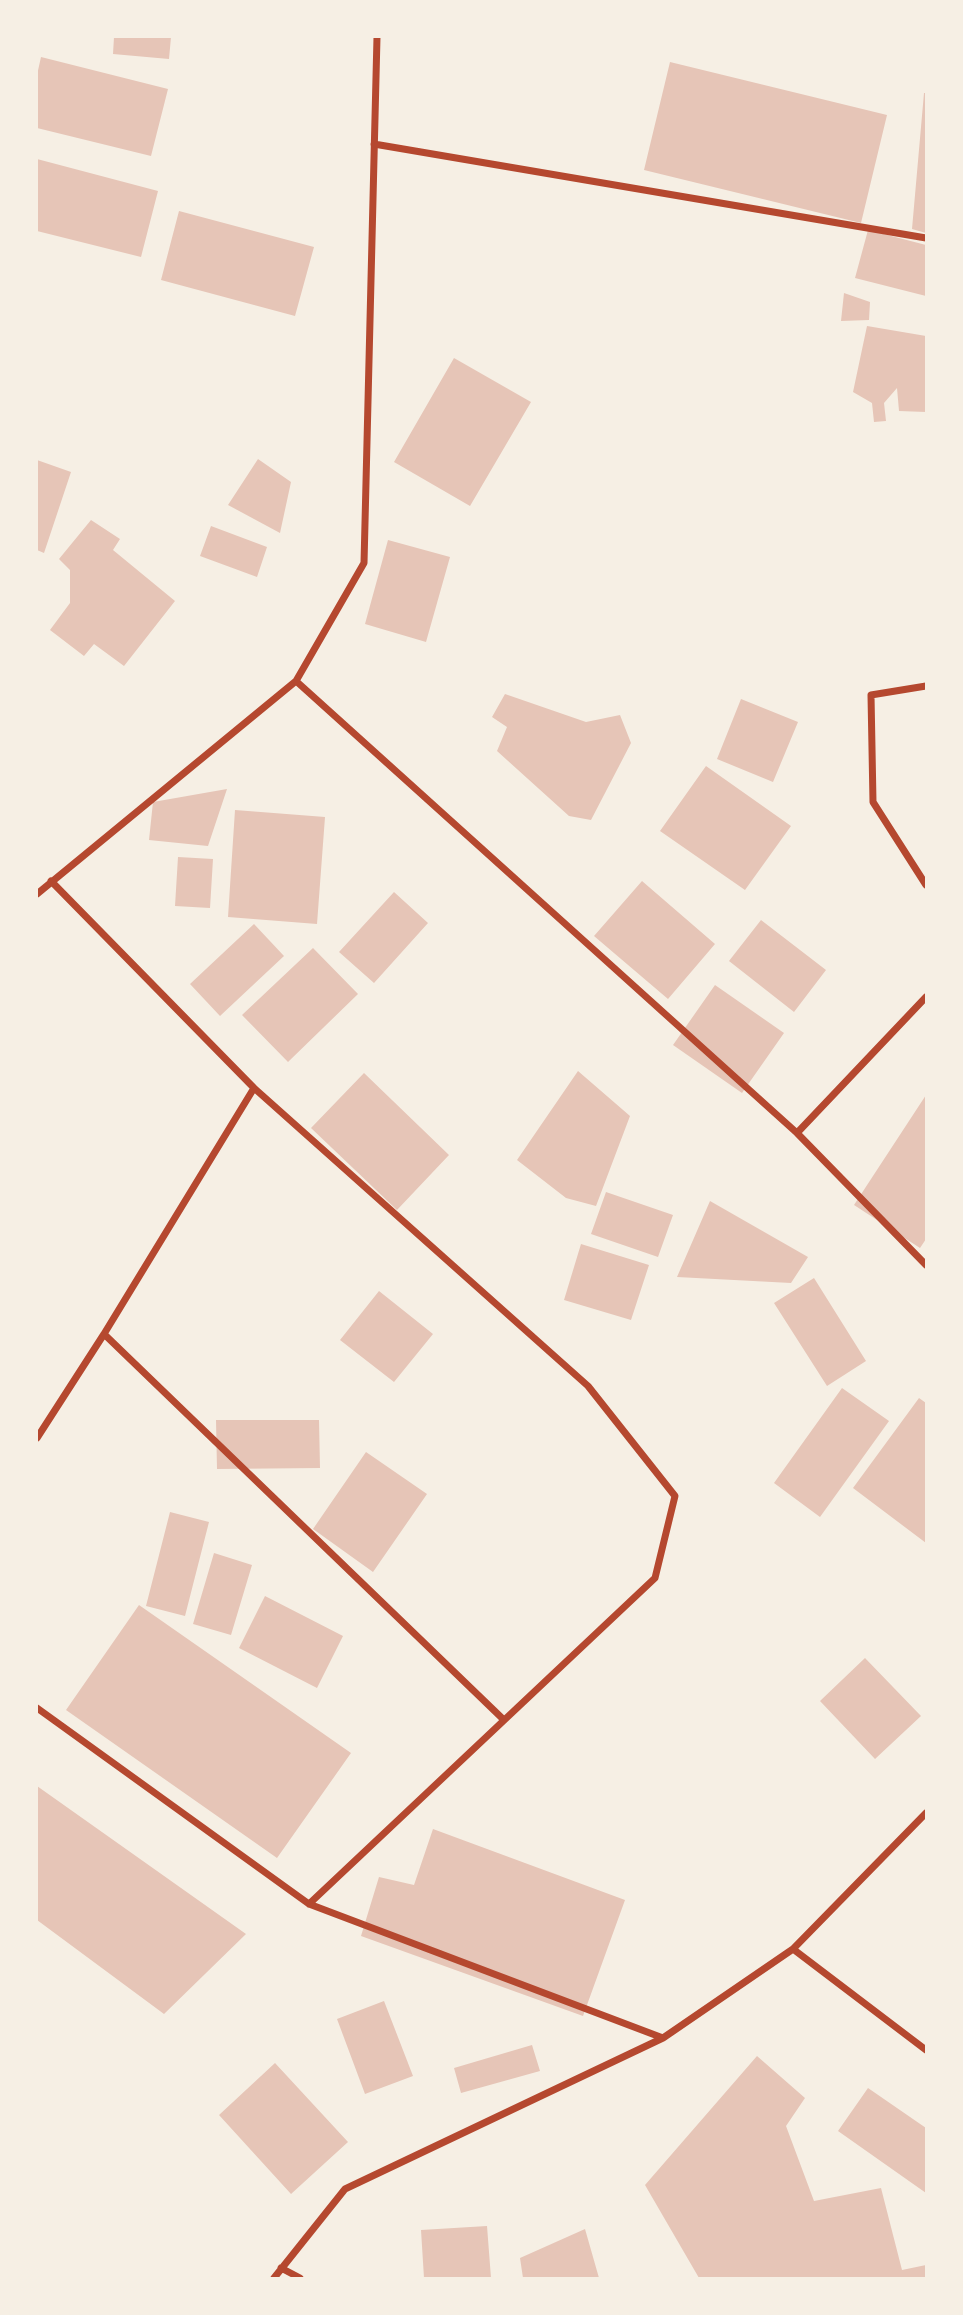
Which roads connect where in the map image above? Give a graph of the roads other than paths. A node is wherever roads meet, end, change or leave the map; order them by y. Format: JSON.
{"nodes":[{"id":1,"x":377,"y":37,"type":"edge"},
{"id":2,"x":374,"y":144,"type":"junction"},
{"id":3,"x":926,"y":238,"type":"edge"},
{"id":4,"x":296,"y":681,"type":"junction"},
{"id":5,"x":926,"y":686,"type":"edge"},
{"id":6,"x":51,"y":881,"type":"junction"},
{"id":7,"x":926,"y":885,"type":"edge"},
{"id":8,"x":37,"y":894,"type":"edge"},
{"id":9,"x":926,"y":997,"type":"edge"},
{"id":10,"x":254,"y":1088,"type":"junction"},
{"id":11,"x":797,"y":1133,"type":"junction"},
{"id":12,"x":926,"y":1265,"type":"edge"},
{"id":13,"x":104,"y":1334,"type":"junction"},
{"id":14,"x":37,"y":1438,"type":"edge"},
{"id":15,"x":37,"y":1708,"type":"edge"},
{"id":16,"x":504,"y":1720,"type":"junction"},
{"id":17,"x":926,"y":1813,"type":"edge"},
{"id":18,"x":309,"y":1904,"type":"junction"},
{"id":19,"x":793,"y":1949,"type":"junction"},
{"id":20,"x":663,"y":2038,"type":"junction"},
{"id":21,"x":926,"y":2050,"type":"edge"},
{"id":22,"x":281,"y":2268,"type":"junction"},
{"id":23,"x":274,"y":2278,"type":"edge"},
{"id":24,"x":300,"y":2278,"type":"edge"}],
"edges":[{"from":1,"to":2,"type":"street"},
{"from":2,"to":3,"type":"street"},
{"from":2,"to":4,"type":"street"},
{"from":4,"to":6,"type":"street"},
{"from":4,"to":11,"type":"street"},
{"from":5,"to":7,"type":"street"},
{"from":6,"to":8,"type":"street"},
{"from":6,"to":10,"type":"street"},
{"from":9,"to":11,"type":"street"},
{"from":10,"to":13,"type":"street"},
{"from":10,"to":16,"type":"street"},
{"from":11,"to":12,"type":"street"},
{"from":13,"to":14,"type":"street"},
{"from":13,"to":16,"type":"street"},
{"from":15,"to":18,"type":"street"},
{"from":16,"to":18,"type":"street"},
{"from":17,"to":19,"type":"street"},
{"from":18,"to":20,"type":"street"},
{"from":19,"to":20,"type":"street"},
{"from":19,"to":21,"type":"street"},
{"from":20,"to":22,"type":"street"},
{"from":22,"to":23,"type":"street"},
{"from":22,"to":24,"type":"street"}]}
